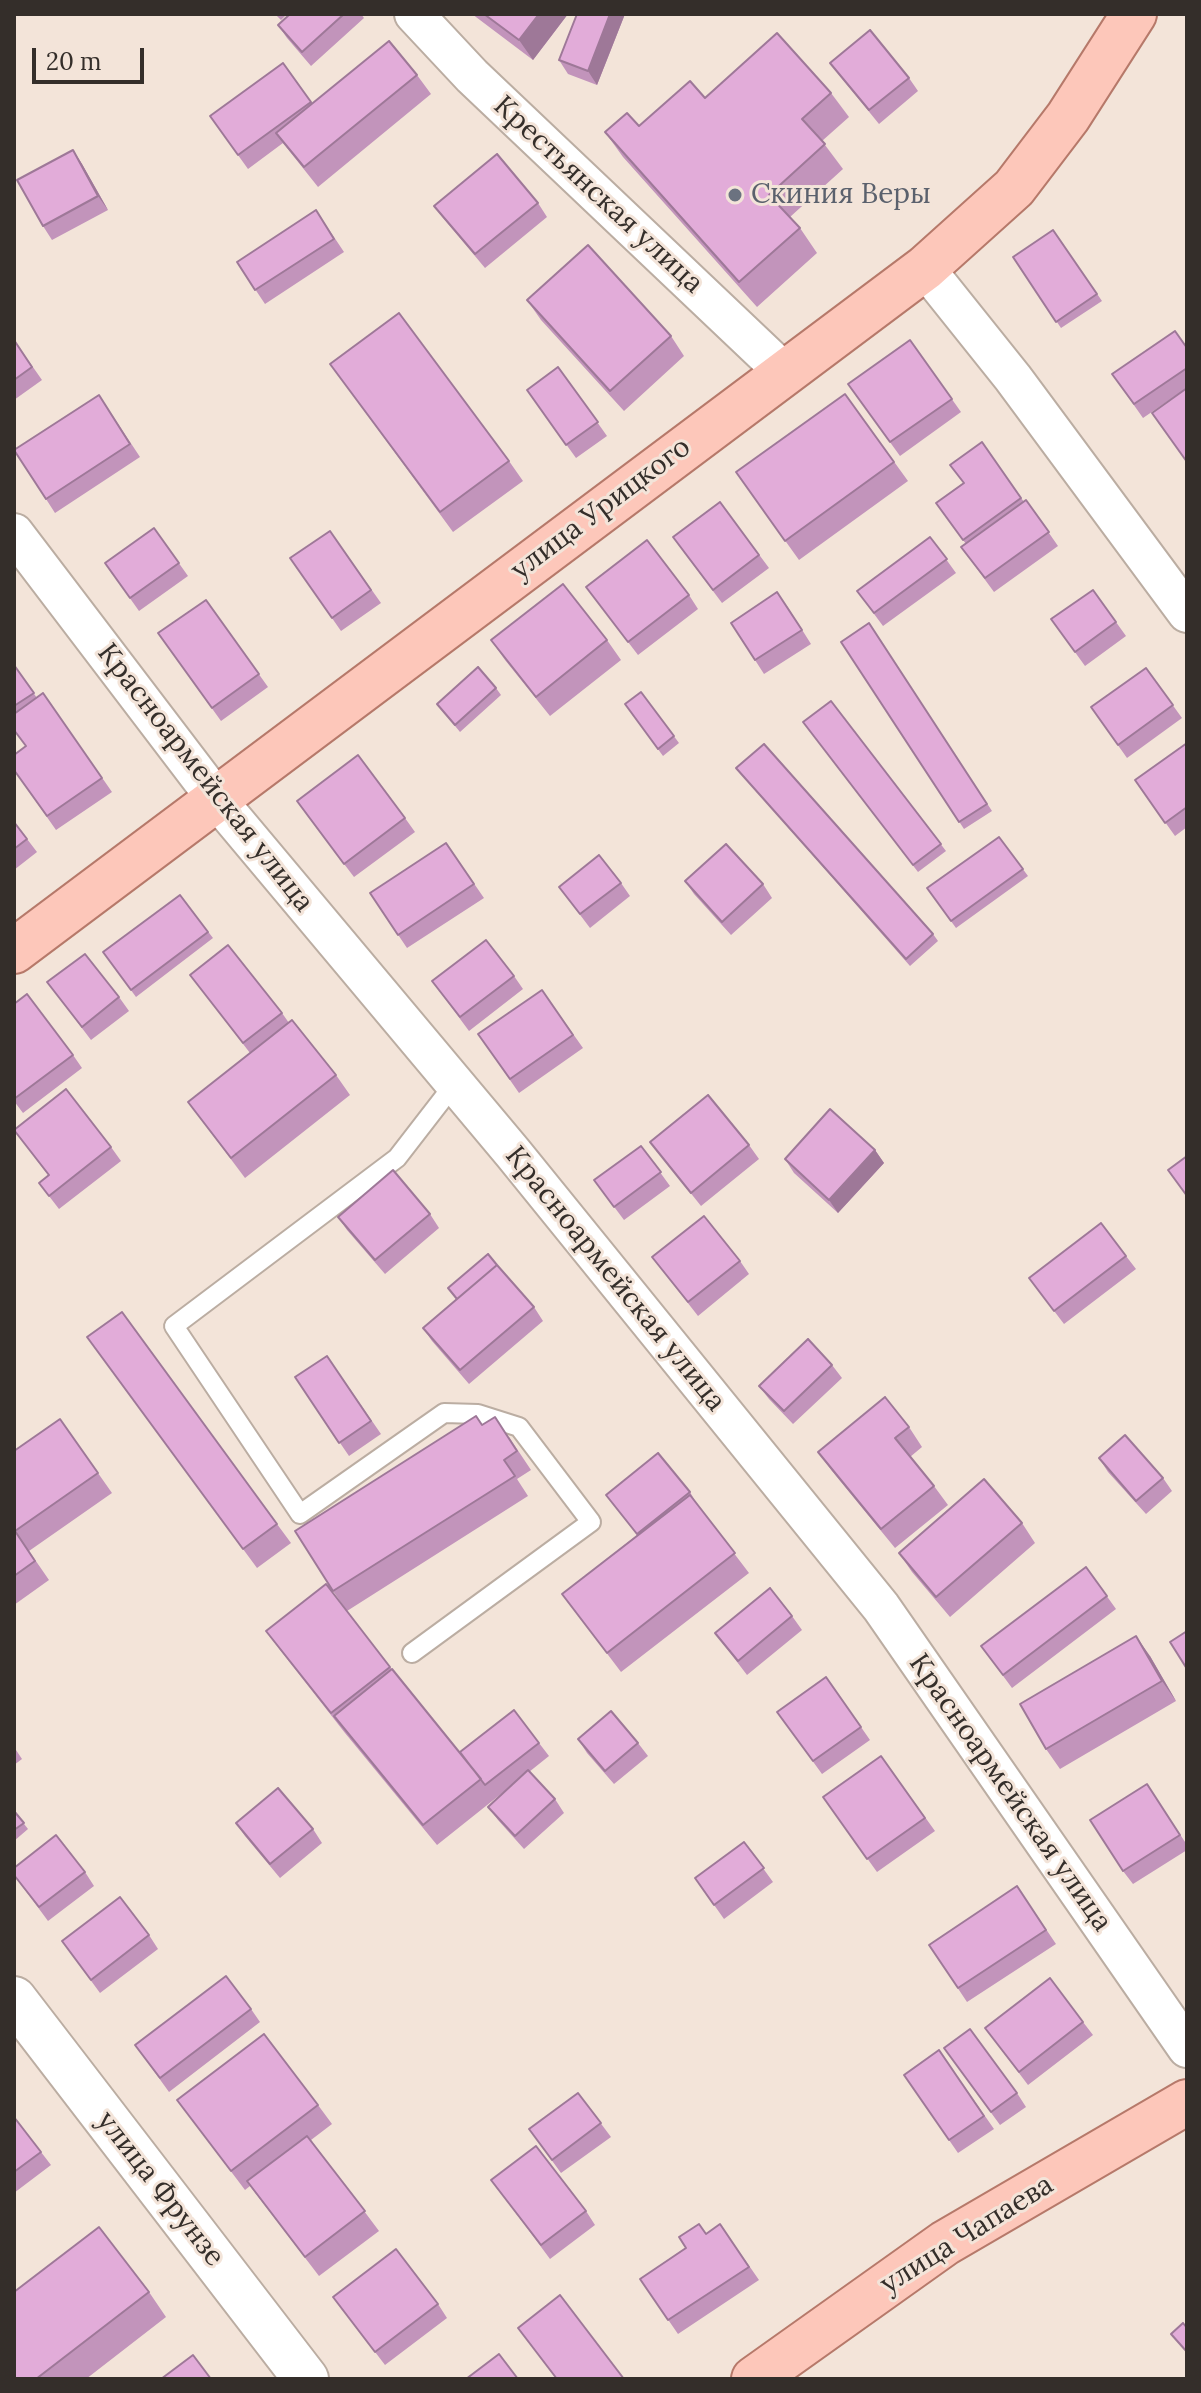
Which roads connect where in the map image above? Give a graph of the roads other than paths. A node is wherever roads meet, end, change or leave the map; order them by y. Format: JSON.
{"nodes":[{"id":1,"x":414,"y":14,"type":"edge"},
{"id":2,"x":1134,"y":14,"type":"edge"},
{"id":3,"x":925,"y":268,"type":"junction"},
{"id":4,"x":785,"y":373,"type":"junction"},
{"id":5,"x":14,"y":533,"type":"edge"},
{"id":6,"x":1187,"y":613,"type":"edge"},
{"id":7,"x":218,"y":801,"type":"junction"},
{"id":8,"x":14,"y":951,"type":"edge"},
{"id":9,"x":455,"y":1083,"type":"junction"},
{"id":10,"x":412,"y":1653,"type":"dead end"},
{"id":11,"x":14,"y":1999,"type":"edge"},
{"id":12,"x":1187,"y":2048,"type":"edge"},
{"id":13,"x":1187,"y":2102,"type":"edge"},
{"id":14,"x":306,"y":2379,"type":"edge"},
{"id":15,"x":754,"y":2379,"type":"edge"}],
"edges":[{"from":1,"to":4,"type":"street","name":"Крестьянская улица"},
{"from":2,"to":3,"type":"main road","name":"улица Урицкого"},
{"from":3,"to":4,"type":"main road","name":"улица Урицкого"},
{"from":3,"to":6,"type":"street"},
{"from":4,"to":7,"type":"main road","name":"улица Урицкого"},
{"from":5,"to":7,"type":"street","name":"Красноармейская улица"},
{"from":7,"to":8,"type":"main road","name":"улица Урицкого"},
{"from":7,"to":9,"type":"street","name":"Красноармейская улица"},
{"from":9,"to":10,"type":"lane"},
{"from":9,"to":12,"type":"street","name":"Красноармейская улица"},
{"from":11,"to":14,"type":"street","name":"улица Фрунзе"},
{"from":13,"to":15,"type":"main road","name":"улица Чапаева"}]}
